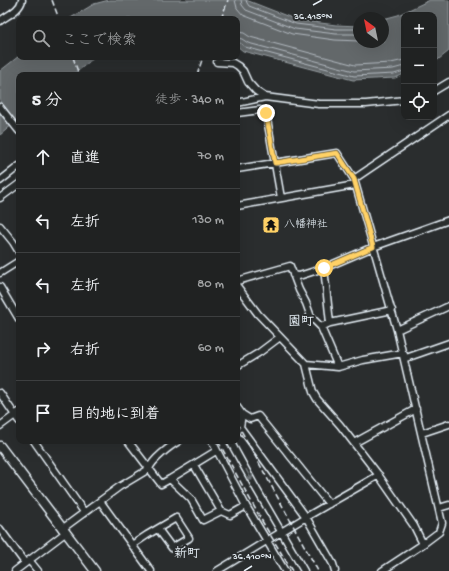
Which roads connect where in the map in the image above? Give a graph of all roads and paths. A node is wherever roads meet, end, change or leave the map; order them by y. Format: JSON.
{"nodes":[{"id":1,"x":22,"y":0,"type":"edge"},
{"id":2,"x":0,"y":21,"type":"edge"},
{"id":3,"x":218,"y":62,"type":"dead end"},
{"id":4,"x":449,"y":82,"type":"edge"},
{"id":5,"x":437,"y":90,"type":"edge"},
{"id":6,"x":265,"y":97,"type":"junction"},
{"id":7,"x":401,"y":100,"type":"edge"},
{"id":8,"x":240,"y":102,"type":"edge"},
{"id":9,"x":0,"y":107,"type":"edge"},
{"id":10,"x":240,"y":113,"type":"edge"},
{"id":11,"x":449,"y":115,"type":"edge"},
{"id":12,"x":16,"y":127,"type":"edge"},
{"id":13,"x":275,"y":163,"type":"junction"},
{"id":14,"x":16,"y":168,"type":"edge"},
{"id":15,"x":240,"y":169,"type":"edge"},
{"id":16,"x":0,"y":181,"type":"edge"},
{"id":17,"x":355,"y":182,"type":"junction"},
{"id":18,"x":16,"y":186,"type":"edge"},
{"id":19,"x":0,"y":198,"type":"edge"},
{"id":20,"x":281,"y":198,"type":"junction"},
{"id":21,"x":240,"y":205,"type":"edge"},
{"id":22,"x":449,"y":220,"type":"edge"},
{"id":23,"x":0,"y":226,"type":"edge"},
{"id":24,"x":16,"y":247,"type":"edge"},
{"id":25,"x":373,"y":247,"type":"junction"},
{"id":26,"x":16,"y":263,"type":"edge"},
{"id":27,"x":324,"y":268,"type":"junction"},
{"id":28,"x":0,"y":273,"type":"edge"},
{"id":29,"x":293,"y":275,"type":"junction"},
{"id":30,"x":240,"y":280,"type":"edge"},
{"id":31,"x":0,"y":287,"type":"edge"},
{"id":32,"x":240,"y":290,"type":"edge"},
{"id":33,"x":449,"y":306,"type":"edge"},
{"id":34,"x":392,"y":310,"type":"junction"},
{"id":35,"x":16,"y":314,"type":"edge"},
{"id":36,"x":330,"y":323,"type":"junction"},
{"id":37,"x":321,"y":327,"type":"junction"},
{"id":38,"x":397,"y":330,"type":"junction"},
{"id":39,"x":280,"y":337,"type":"junction"},
{"id":40,"x":449,"y":344,"type":"edge"},
{"id":41,"x":403,"y":353,"type":"junction"},
{"id":42,"x":240,"y":364,"type":"edge"},
{"id":43,"x":306,"y":364,"type":"junction"},
{"id":44,"x":338,"y":367,"type":"junction"},
{"id":45,"x":0,"y":393,"type":"edge"},
{"id":46,"x":416,"y":409,"type":"junction"},
{"id":47,"x":240,"y":411,"type":"edge"},
{"id":48,"x":16,"y":412,"type":"edge"},
{"id":49,"x":16,"y":414,"type":"edge"},
{"id":50,"x":242,"y":414,"type":"junction"},
{"id":51,"x":449,"y":424,"type":"edge"},
{"id":52,"x":0,"y":426,"type":"edge"},
{"id":53,"x":422,"y":433,"type":"junction"},
{"id":54,"x":354,"y":443,"type":"junction"},
{"id":55,"x":36,"y":444,"type":"edge"},
{"id":56,"x":130,"y":444,"type":"edge"},
{"id":57,"x":174,"y":444,"type":"edge"},
{"id":58,"x":213,"y":444,"type":"edge"},
{"id":59,"x":232,"y":444,"type":"edge"},
{"id":60,"x":0,"y":446,"type":"edge"},
{"id":61,"x":216,"y":451,"type":"junction"},
{"id":62,"x":194,"y":465,"type":"junction"},
{"id":63,"x":149,"y":469,"type":"junction"},
{"id":64,"x":379,"y":476,"type":"junction"},
{"id":65,"x":170,"y":479,"type":"junction"},
{"id":66,"x":100,"y":501,"type":"junction"},
{"id":67,"x":329,"y":504,"type":"junction"},
{"id":68,"x":449,"y":504,"type":"edge"},
{"id":69,"x":246,"y":506,"type":"junction"},
{"id":70,"x":439,"y":508,"type":"junction"},
{"id":71,"x":221,"y":511,"type":"junction"},
{"id":72,"x":84,"y":512,"type":"junction"},
{"id":73,"x":306,"y":517,"type":"junction"},
{"id":74,"x":0,"y":529,"type":"edge"},
{"id":75,"x":158,"y":529,"type":"junction"},
{"id":76,"x":63,"y":531,"type":"junction"},
{"id":77,"x":281,"y":532,"type":"junction"},
{"id":78,"x":267,"y":540,"type":"junction"},
{"id":79,"x":423,"y":544,"type":"junction"},
{"id":80,"x":132,"y":545,"type":"junction"},
{"id":81,"x":27,"y":562,"type":"junction"},
{"id":82,"x":15,"y":571,"type":"edge"},
{"id":83,"x":38,"y":571,"type":"edge"},
{"id":84,"x":95,"y":571,"type":"edge"},
{"id":85,"x":151,"y":571,"type":"edge"},
{"id":86,"x":216,"y":571,"type":"edge"},
{"id":87,"x":285,"y":571,"type":"edge"},
{"id":88,"x":304,"y":571,"type":"edge"},
{"id":89,"x":335,"y":571,"type":"edge"},
{"id":90,"x":382,"y":571,"type":"edge"}],
"edges":[{"from":1,"to":2,"type":"street"},
{"from":3,"to":6,"type":"street"},
{"from":4,"to":5,"type":"street"},
{"from":6,"to":7,"type":"street"},
{"from":6,"to":8,"type":"street"},
{"from":9,"to":12,"type":"street"},
{"from":10,"to":13,"type":"street"},
{"from":11,"to":17,"type":"street"},
{"from":13,"to":15,"type":"street"},
{"from":13,"to":17,"type":"street"},
{"from":13,"to":20,"type":"street"},
{"from":14,"to":16,"type":"street"},
{"from":17,"to":20,"type":"street"},
{"from":17,"to":25,"type":"street"},
{"from":18,"to":19,"type":"street"},
{"from":20,"to":21,"type":"street"},
{"from":22,"to":25,"type":"street"},
{"from":23,"to":24,"type":"street"},
{"from":25,"to":27,"type":"street"},
{"from":25,"to":34,"type":"street"},
{"from":26,"to":28,"type":"street"},
{"from":27,"to":29,"type":"street"},
{"from":27,"to":36,"type":"street"},
{"from":29,"to":30,"type":"street"},
{"from":29,"to":37,"type":"street"},
{"from":31,"to":35,"type":"street"},
{"from":32,"to":39,"type":"street"},
{"from":33,"to":38,"type":"street"},
{"from":34,"to":36,"type":"street"},
{"from":34,"to":38,"type":"street"},
{"from":36,"to":37,"type":"street"},
{"from":37,"to":44,"type":"street"},
{"from":38,"to":41,"type":"street"},
{"from":39,"to":42,"type":"street"},
{"from":39,"to":43,"type":"street"},
{"from":40,"to":41,"type":"street"},
{"from":41,"to":44,"type":"street"},
{"from":41,"to":46,"type":"street"},
{"from":43,"to":44,"type":"street"},
{"from":43,"to":54,"type":"street"},
{"from":45,"to":48,"type":"street"},
{"from":46,"to":53,"type":"street"},
{"from":46,"to":54,"type":"street"},
{"from":47,"to":50,"type":"street"},
{"from":49,"to":52,"type":"street"},
{"from":50,"to":67,"type":"street"},
{"from":50,"to":73,"type":"street"},
{"from":51,"to":53,"type":"street"},
{"from":53,"to":70,"type":"street"},
{"from":54,"to":64,"type":"street"},
{"from":55,"to":72,"type":"street"},
{"from":56,"to":63,"type":"street"},
{"from":57,"to":63,"type":"street"},
{"from":58,"to":61,"type":"street"},
{"from":59,"to":77,"type":"street","one_way":true},
{"from":60,"to":76,"type":"main road"},
{"from":61,"to":62,"type":"street"},
{"from":61,"to":69,"type":"street"},
{"from":62,"to":65,"type":"street"},
{"from":62,"to":71,"type":"street"},
{"from":63,"to":65,"type":"street"},
{"from":63,"to":66,"type":"street"},
{"from":64,"to":67,"type":"street"},
{"from":64,"to":79,"type":"street"},
{"from":65,"to":71,"type":"street"},
{"from":66,"to":72,"type":"street"},
{"from":66,"to":80,"type":"street"},
{"from":67,"to":73,"type":"street"},
{"from":68,"to":70,"type":"street"},
{"from":69,"to":71,"type":"street"},
{"from":69,"to":78,"type":"street"},
{"from":70,"to":79,"type":"street"},
{"from":72,"to":76,"type":"street"},
{"from":73,"to":77,"type":"street"},
{"from":73,"to":89,"type":"street"},
{"from":74,"to":81,"type":"street"},
{"from":75,"to":75,"type":"street"},
{"from":75,"to":80,"type":"street"},
{"from":76,"to":81,"type":"street"},
{"from":76,"to":84,"type":"main road"},
{"from":77,"to":78,"type":"street"},
{"from":77,"to":88,"type":"street"},
{"from":78,"to":86,"type":"street"},
{"from":78,"to":87,"type":"street"},
{"from":79,"to":90,"type":"street"},
{"from":80,"to":85,"type":"street"},
{"from":81,"to":82,"type":"street"},
{"from":81,"to":83,"type":"street"}]}
